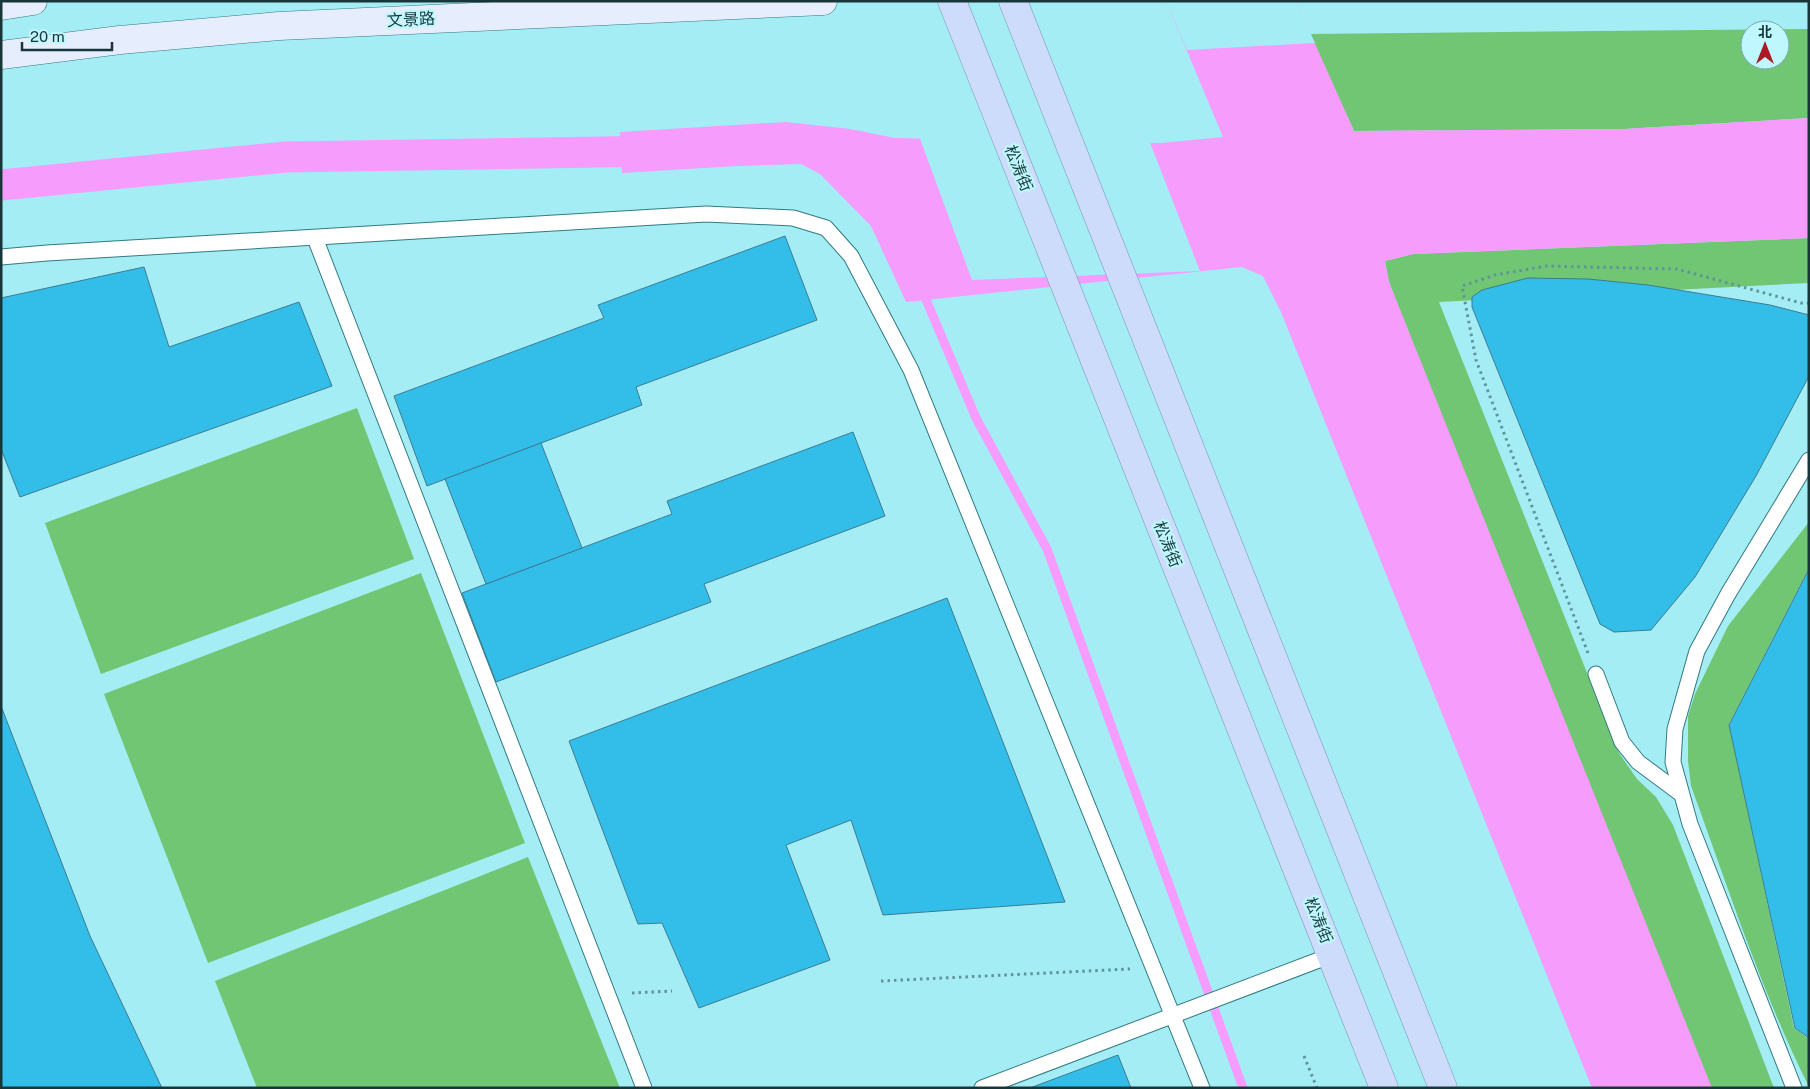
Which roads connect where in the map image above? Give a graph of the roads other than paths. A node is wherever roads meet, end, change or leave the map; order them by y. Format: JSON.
{"nodes":[{"id":1,"x":33,"y":1,"type":"edge"},
{"id":2,"x":823,"y":1,"type":"edge"},
{"id":3,"x":952,"y":1,"type":"edge"},
{"id":4,"x":1013,"y":1,"type":"edge"},
{"id":5,"x":1,"y":6,"type":"edge"},
{"id":6,"x":1,"y":55,"type":"edge"},
{"id":7,"x":314,"y":238,"type":"junction"},
{"id":8,"x":1,"y":257,"type":"edge"},
{"id":9,"x":1809,"y":460,"type":"edge"},
{"id":10,"x":1596,"y":674,"type":"road end"},
{"id":11,"x":1681,"y":794,"type":"junction"},
{"id":12,"x":1332,"y":954,"type":"junction"},
{"id":13,"x":1172,"y":1015,"type":"junction"},
{"id":14,"x":644,"y":1088,"type":"edge"},
{"id":15,"x":982,"y":1088,"type":"edge"},
{"id":16,"x":1202,"y":1088,"type":"edge"},
{"id":17,"x":1384,"y":1088,"type":"edge"},
{"id":18,"x":1443,"y":1088,"type":"edge"},
{"id":19,"x":1794,"y":1088,"type":"edge"}],
"edges":[{"from":1,"to":5,"type":"main road"},
{"from":2,"to":6,"type":"main road","name":"文景路"},
{"from":3,"to":12,"type":"main road","name":"松涛街"},
{"from":4,"to":18,"type":"main road"},
{"from":7,"to":8,"type":"lane"},
{"from":7,"to":13,"type":"lane"},
{"from":7,"to":14,"type":"lane"},
{"from":9,"to":11,"type":"lane"},
{"from":10,"to":11,"type":"lane"},
{"from":11,"to":19,"type":"lane"},
{"from":12,"to":13,"type":"lane"},
{"from":12,"to":17,"type":"main road","name":"松涛街"},
{"from":13,"to":15,"type":"lane"},
{"from":13,"to":16,"type":"lane"}]}
